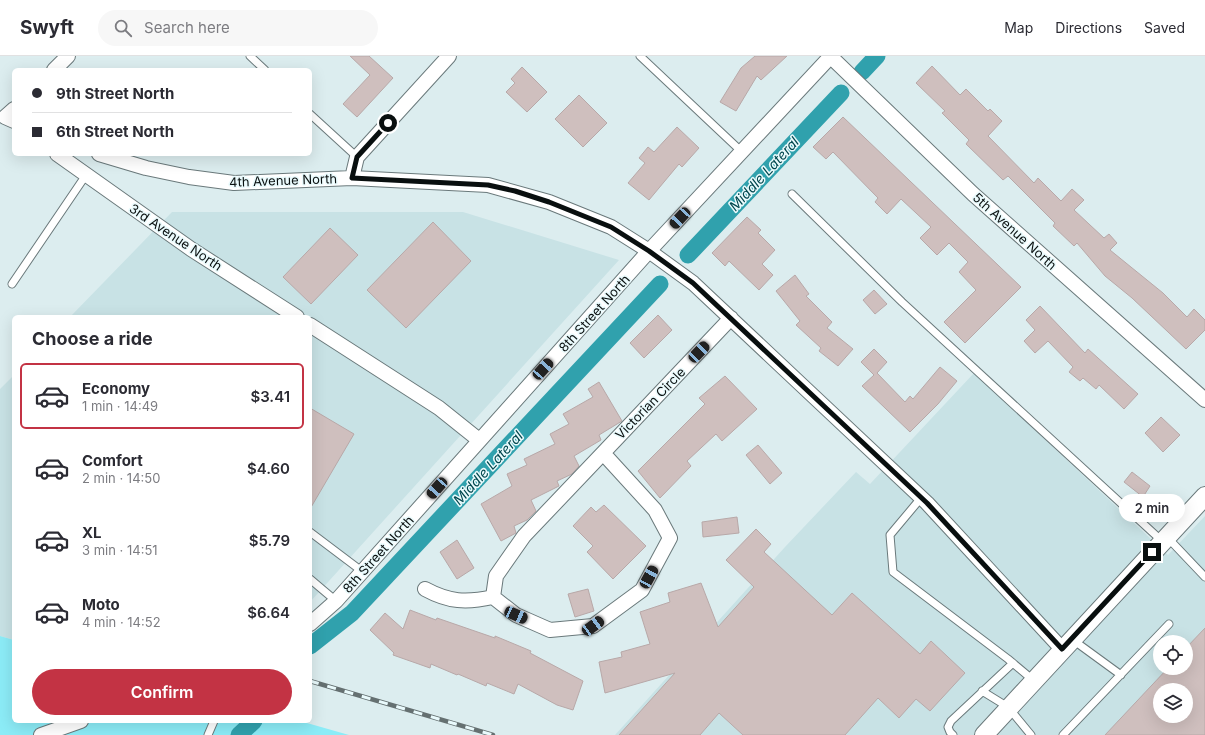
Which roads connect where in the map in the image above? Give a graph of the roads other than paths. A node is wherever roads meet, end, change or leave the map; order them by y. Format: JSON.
{"nodes":[{"id":1,"x":68,"y":56,"type":"edge"},
{"id":2,"x":250,"y":56,"type":"edge"},
{"id":3,"x":449,"y":56,"type":"edge"},
{"id":4,"x":640,"y":56,"type":"edge"},
{"id":5,"x":831,"y":56,"type":"edge"},
{"id":6,"x":56,"y":68,"type":"edge"},
{"id":7,"x":263,"y":68,"type":"edge"},
{"id":8,"x":312,"y":116,"type":"edge"},
{"id":9,"x":742,"y":152,"type":"junction"},
{"id":10,"x":60,"y":156,"type":"edge"},
{"id":11,"x":106,"y":156,"type":"edge"},
{"id":12,"x":357,"y":157,"type":"junction"},
{"id":13,"x":86,"y":175,"type":"junction"},
{"id":14,"x":352,"y":178,"type":"junction"},
{"id":15,"x":792,"y":194,"type":"dead end"},
{"id":16,"x":649,"y":251,"type":"junction"},
{"id":17,"x":12,"y":284,"type":"dead end"},
{"id":18,"x":294,"y":315,"type":"edge"},
{"id":19,"x":731,"y":318,"type":"junction"},
{"id":20,"x":312,"y":326,"type":"edge"},
{"id":21,"x":1205,"y":400,"type":"edge"},
{"id":22,"x":479,"y":440,"type":"junction"},
{"id":23,"x":603,"y":453,"type":"junction"},
{"id":24,"x":1205,"y":496,"type":"edge"},
{"id":25,"x":922,"y":498,"type":"junction"},
{"id":26,"x":312,"y":534,"type":"edge"},
{"id":27,"x":1165,"y":539,"type":"junction"},
{"id":28,"x":363,"y":572,"type":"junction"},
{"id":29,"x":1205,"y":577,"type":"edge"},
{"id":30,"x":312,"y":582,"type":"edge"},
{"id":31,"x":424,"y":589,"type":"dead end"},
{"id":32,"x":493,"y":597,"type":"junction"},
{"id":33,"x":336,"y":601,"type":"junction"},
{"id":34,"x":312,"y":622,"type":"edge"},
{"id":35,"x":1169,"y":624,"type":"dead end"},
{"id":36,"x":1067,"y":644,"type":"junction"},
{"id":37,"x":1013,"y":663,"type":"junction"},
{"id":38,"x":1121,"y":675,"type":"junction"},
{"id":39,"x":1033,"y":680,"type":"junction"},
{"id":40,"x":982,"y":691,"type":"junction"},
{"id":41,"x":1008,"y":707,"type":"junction"},
{"id":42,"x":75,"y":723,"type":"edge"},
{"id":43,"x":213,"y":723,"type":"edge"},
{"id":44,"x":41,"y":735,"type":"edge"},
{"id":45,"x":208,"y":735,"type":"edge"},
{"id":46,"x":953,"y":735,"type":"edge"},
{"id":47,"x":984,"y":735,"type":"edge"},
{"id":48,"x":1031,"y":735,"type":"edge"},
{"id":49,"x":1063,"y":735,"type":"edge"}],
"edges":[{"from":1,"to":6,"type":"street"},
{"from":2,"to":7,"type":"lane"},
{"from":3,"to":12,"type":"street"},
{"from":4,"to":9,"type":"lane"},
{"from":5,"to":9,"type":"street","name":"8th Street North"},
{"from":5,"to":21,"type":"street","name":"5th Avenue North"},
{"from":8,"to":12,"type":"lane"},
{"from":9,"to":16,"type":"street","name":"8th Street North"},
{"from":10,"to":13,"type":"street","name":"3rd Avenue North"},
{"from":11,"to":14,"type":"street","name":"4th Avenue North"},
{"from":12,"to":14,"type":"street"},
{"from":13,"to":17,"type":"lane"},
{"from":13,"to":18,"type":"street","name":"3rd Avenue North"},
{"from":14,"to":16,"type":"street","name":"4th Avenue North"},
{"from":15,"to":27,"type":"lane"},
{"from":16,"to":19,"type":"street","name":"4th Avenue North"},
{"from":16,"to":22,"type":"street","name":"8th Street North"},
{"from":19,"to":23,"type":"street","name":"Victorian Circle"},
{"from":19,"to":25,"type":"street","name":"4th Avenue North"},
{"from":20,"to":22,"type":"street"},
{"from":22,"to":28,"type":"street","name":"8th Street North"},
{"from":23,"to":32,"type":"street","name":"Victorian Circle"},
{"from":23,"to":32,"type":"street"},
{"from":24,"to":27,"type":"street"},
{"from":25,"to":36,"type":"street","name":"4th Avenue North"},
{"from":25,"to":37,"type":"lane"},
{"from":26,"to":28,"type":"lane"},
{"from":27,"to":29,"type":"lane"},
{"from":27,"to":36,"type":"street"},
{"from":28,"to":33,"type":"street","name":"8th Street North"},
{"from":30,"to":33,"type":"lane"},
{"from":31,"to":32,"type":"street"},
{"from":33,"to":34,"type":"street","name":"8th Street North"},
{"from":35,"to":38,"type":"lane"},
{"from":36,"to":38,"type":"lane"},
{"from":36,"to":39,"type":"street"},
{"from":37,"to":39,"type":"lane"},
{"from":37,"to":40,"type":"lane"},
{"from":38,"to":49,"type":"lane"},
{"from":39,"to":41,"type":"street"},
{"from":40,"to":41,"type":"lane"},
{"from":40,"to":46,"type":"lane"},
{"from":41,"to":47,"type":"street"},
{"from":41,"to":48,"type":"lane"},
{"from":42,"to":44,"type":"street"},
{"from":43,"to":45,"type":"lane"}]}
